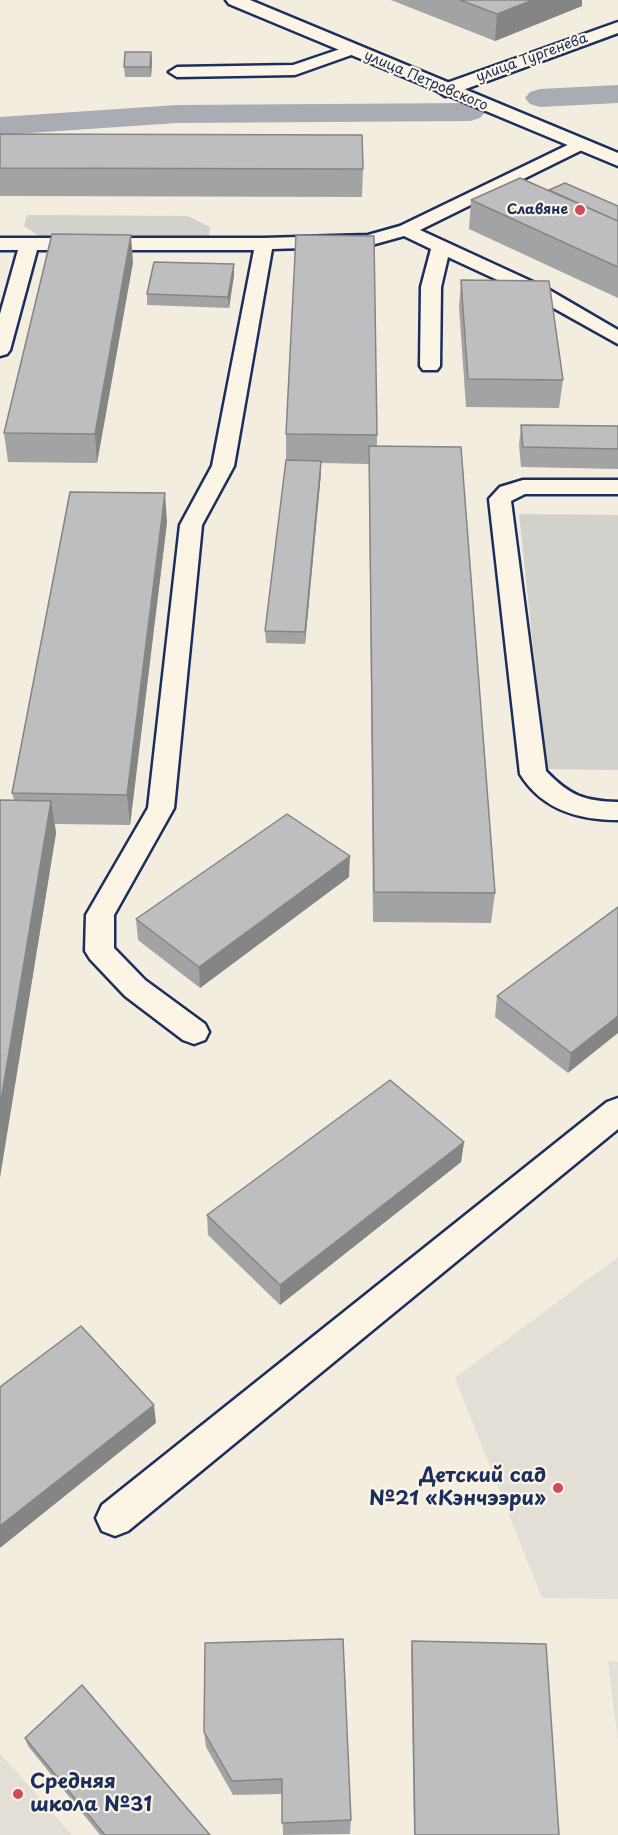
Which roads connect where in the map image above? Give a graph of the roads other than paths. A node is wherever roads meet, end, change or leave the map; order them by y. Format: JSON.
{"nodes":[{"id":1,"x":235,"y":0,"type":"edge"},
{"id":2,"x":618,"y":27,"type":"edge"},
{"id":3,"x":352,"y":50,"type":"junction"},
{"id":4,"x":177,"y":72,"type":"dead end"},
{"id":5,"x":445,"y":90,"type":"junction"},
{"id":6,"x":580,"y":144,"type":"junction"},
{"id":7,"x":618,"y":160,"type":"edge"},
{"id":8,"x":406,"y":230,"type":"junction"},
{"id":9,"x":0,"y":244,"type":"edge"},
{"id":10,"x":29,"y":244,"type":"junction"},
{"id":11,"x":264,"y":244,"type":"junction"},
{"id":12,"x":441,"y":246,"type":"junction"},
{"id":13,"x":618,"y":338,"type":"edge"},
{"id":14,"x":0,"y":350,"type":"edge"},
{"id":15,"x":430,"y":366,"type":"dead end"},
{"id":16,"x":618,"y":487,"type":"edge"},
{"id":17,"x":618,"y":811,"type":"edge"},
{"id":18,"x":194,"y":1032,"type":"dead end"},
{"id":19,"x":618,"y":1111,"type":"edge"},
{"id":20,"x":115,"y":1518,"type":"dead end"}],
"edges":[{"from":1,"to":3,"type":"main road","name":"улица Петровского"},
{"from":2,"to":5,"type":"main road","name":"улица Тургенева"},
{"from":3,"to":4,"type":"lane"},
{"from":3,"to":5,"type":"main road","name":"улица Петровского"},
{"from":5,"to":6,"type":"main road","name":"улица Петровского"},
{"from":6,"to":7,"type":"main road","name":"улица Петровского"},
{"from":6,"to":8,"type":"lane"},
{"from":8,"to":11,"type":"lane"},
{"from":8,"to":12,"type":"lane"},
{"from":9,"to":10,"type":"lane"},
{"from":10,"to":11,"type":"lane"},
{"from":10,"to":14,"type":"lane"},
{"from":11,"to":18,"type":"lane"},
{"from":12,"to":13,"type":"lane"},
{"from":12,"to":15,"type":"lane"},
{"from":16,"to":17,"type":"lane"},
{"from":19,"to":20,"type":"lane"}]}
